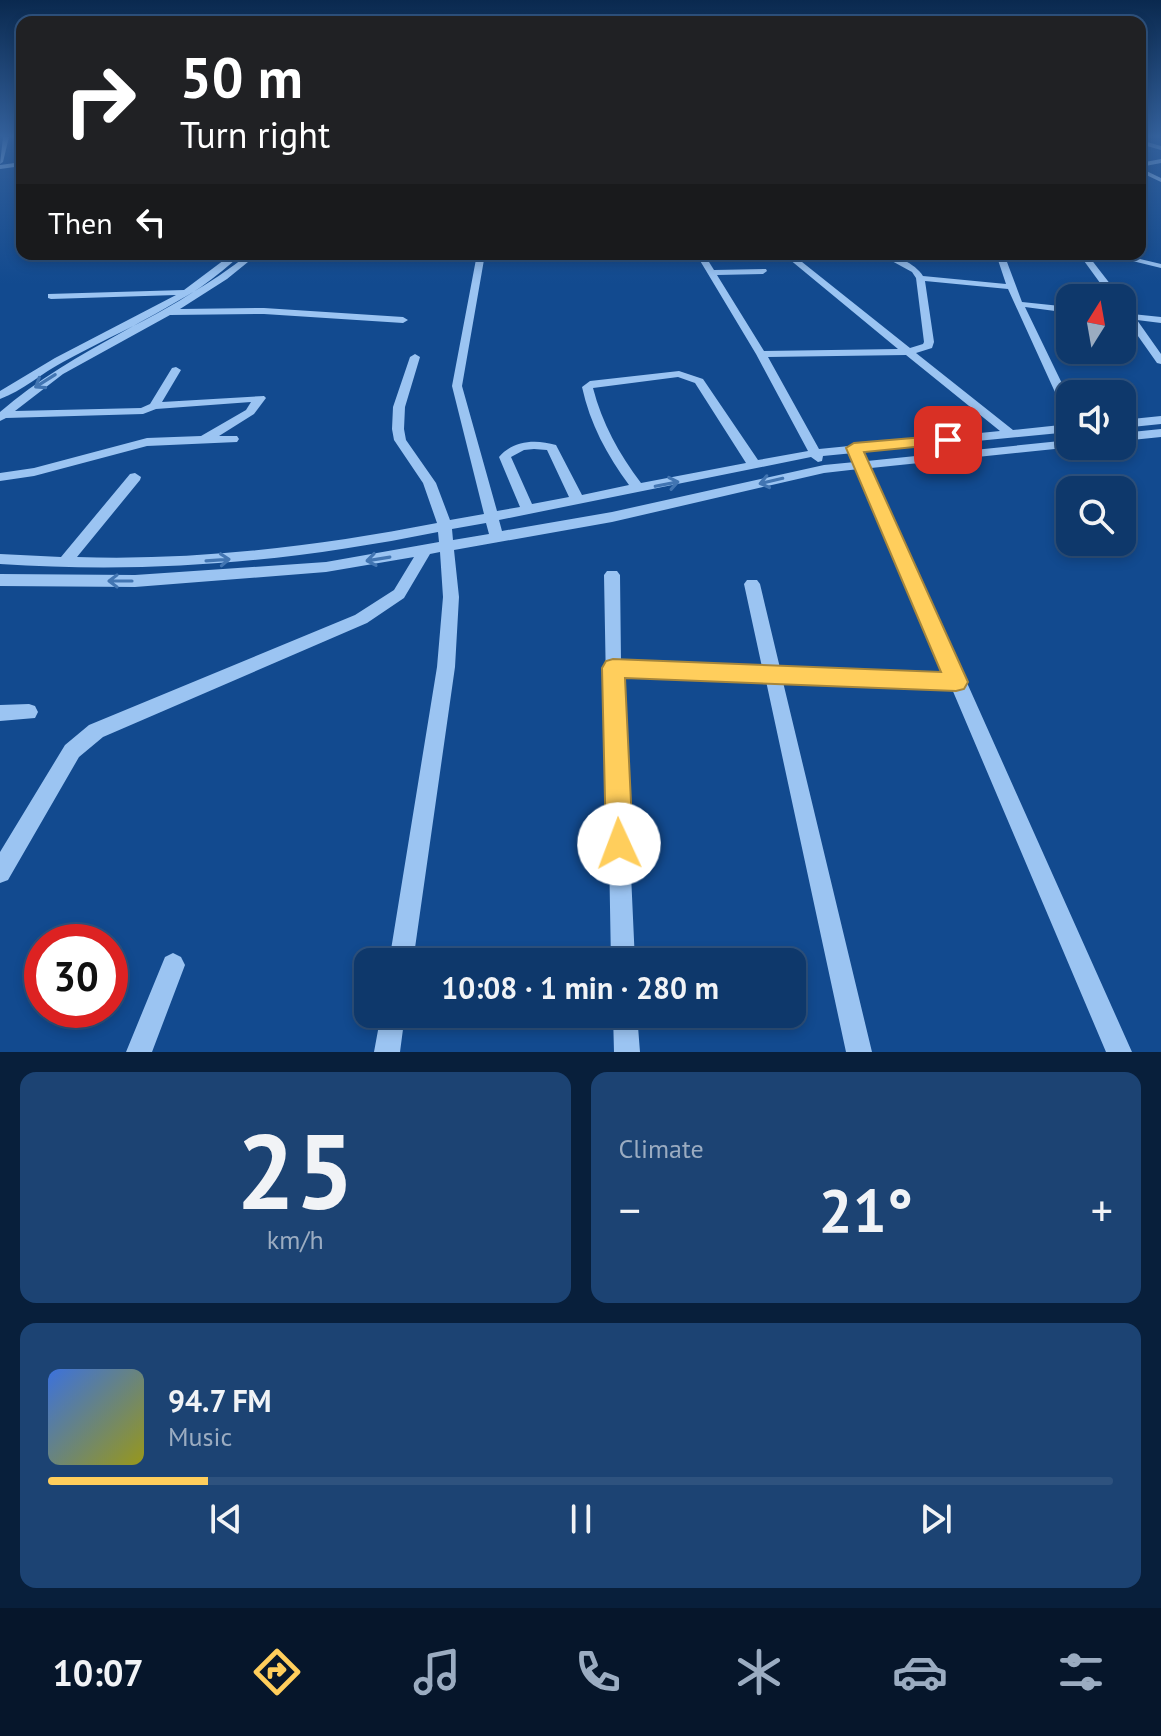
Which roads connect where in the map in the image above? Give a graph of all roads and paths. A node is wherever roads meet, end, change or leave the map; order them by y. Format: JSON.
{"nodes":[{"id":1,"x":229,"y":260,"type":"edge"},
{"id":2,"x":246,"y":260,"type":"edge"},
{"id":3,"x":480,"y":260,"type":"edge"},
{"id":4,"x":704,"y":260,"type":"edge"},
{"id":5,"x":794,"y":260,"type":"edge"},
{"id":6,"x":895,"y":260,"type":"edge"},
{"id":7,"x":1002,"y":260,"type":"edge"},
{"id":8,"x":1088,"y":260,"type":"edge"},
{"id":9,"x":1134,"y":260,"type":"edge"},
{"id":10,"x":1161,"y":266,"type":"edge"},
{"id":11,"x":763,"y":271,"type":"dead end"},
{"id":12,"x":712,"y":273,"type":"junction"},
{"id":13,"x":920,"y":278,"type":"junction"},
{"id":14,"x":1106,"y":284,"type":"edge"},
{"id":15,"x":1011,"y":287,"type":"junction"},
{"id":16,"x":185,"y":292,"type":"junction"},
{"id":17,"x":201,"y":293,"type":"junction"},
{"id":18,"x":51,"y":296,"type":"dead end"},
{"id":19,"x":1020,"y":304,"type":"junction"},
{"id":20,"x":1056,"y":308,"type":"edge"},
{"id":21,"x":170,"y":312,"type":"junction"},
{"id":22,"x":1136,"y":317,"type":"edge"},
{"id":23,"x":403,"y":320,"type":"dead end"},
{"id":24,"x":1161,"y":320,"type":"edge"},
{"id":25,"x":1136,"y":329,"type":"edge"},
{"id":26,"x":908,"y":352,"type":"junction"},
{"id":27,"x":761,"y":354,"type":"junction"},
{"id":28,"x":415,"y":357,"type":"dead end"},
{"id":29,"x":1161,"y":361,"type":"edge"},
{"id":30,"x":176,"y":370,"type":"dead end"},
{"id":31,"x":1056,"y":382,"type":"edge"},
{"id":32,"x":0,"y":396,"type":"edge"},
{"id":33,"x":154,"y":406,"type":"junction"},
{"id":34,"x":2,"y":416,"type":"edge"},
{"id":35,"x":1161,"y":420,"type":"edge"},
{"id":36,"x":1136,"y":422,"type":"edge"},
{"id":37,"x":1139,"y":422,"type":"junction"},
{"id":38,"x":1056,"y":429,"type":"edge"},
{"id":39,"x":1011,"y":434,"type":"junction"},
{"id":40,"x":1158,"y":436,"type":"edge"},
{"id":41,"x":1136,"y":437,"type":"edge"},
{"id":42,"x":204,"y":439,"type":"junction"},
{"id":43,"x":233,"y":439,"type":"dead end"},
{"id":44,"x":1056,"y":445,"type":"edge"},
{"id":45,"x":815,"y":453,"type":"junction"},
{"id":46,"x":859,"y":456,"type":"junction"},
{"id":47,"x":755,"y":466,"type":"junction"},
{"id":48,"x":824,"y":469,"type":"junction"},
{"id":49,"x":0,"y":477,"type":"edge"},
{"id":50,"x":135,"y":477,"type":"dead end"},
{"id":51,"x":639,"y":489,"type":"junction"},
{"id":52,"x":578,"y":501,"type":"junction"},
{"id":53,"x":528,"y":510,"type":"junction"},
{"id":54,"x":490,"y":517,"type":"junction"},
{"id":55,"x":445,"y":526,"type":"junction"},
{"id":56,"x":497,"y":538,"type":"junction"},
{"id":57,"x":448,"y":548,"type":"junction"},
{"id":58,"x":424,"y":552,"type":"junction"},
{"id":59,"x":0,"y":559,"type":"edge"},
{"id":60,"x":67,"y":560,"type":"junction"},
{"id":61,"x":612,"y":575,"type":"dead end"},
{"id":62,"x":0,"y":580,"type":"edge"},
{"id":63,"x":752,"y":584,"type":"dead end"},
{"id":64,"x":613,"y":668,"type":"junction"},
{"id":65,"x":771,"y":675,"type":"junction"},
{"id":66,"x":956,"y":682,"type":"junction"},
{"id":67,"x":29,"y":712,"type":"dead end"},
{"id":68,"x":0,"y":713,"type":"edge"},
{"id":69,"x":0,"y":872,"type":"edge"},
{"id":70,"x":403,"y":948,"type":"edge"},
{"id":71,"x":623,"y":948,"type":"edge"},
{"id":72,"x":173,"y":965,"type":"dead end"},
{"id":73,"x":391,"y":1028,"type":"edge"},
{"id":74,"x":626,"y":1028,"type":"edge"},
{"id":75,"x":139,"y":1052,"type":"edge"},
{"id":76,"x":387,"y":1052,"type":"edge"},
{"id":77,"x":627,"y":1052,"type":"edge"},
{"id":78,"x":859,"y":1052,"type":"edge"},
{"id":79,"x":1119,"y":1052,"type":"edge"}],
"edges":[{"from":1,"to":16,"type":"street"},
{"from":2,"to":17,"type":"street"},
{"from":3,"to":54,"type":"street"},
{"from":4,"to":12,"type":"street"},
{"from":5,"to":26,"type":"street"},
{"from":6,"to":13,"type":"street"},
{"from":7,"to":15,"type":"street"},
{"from":8,"to":14,"type":"street"},
{"from":9,"to":10,"type":"street"},
{"from":11,"to":12,"type":"street"},
{"from":12,"to":27,"type":"street"},
{"from":13,"to":15,"type":"street"},
{"from":13,"to":26,"type":"street"},
{"from":15,"to":19,"type":"street"},
{"from":16,"to":17,"type":"street"},
{"from":16,"to":18,"type":"street"},
{"from":16,"to":32,"type":"street"},
{"from":17,"to":21,"type":"street"},
{"from":19,"to":20,"type":"street"},
{"from":19,"to":31,"type":"street"},
{"from":21,"to":23,"type":"street"},
{"from":21,"to":34,"type":"street","one_way":true},
{"from":22,"to":24,"type":"street"},
{"from":25,"to":29,"type":"street"},
{"from":26,"to":27,"type":"street"},
{"from":26,"to":39,"type":"street"},
{"from":27,"to":45,"type":"street"},
{"from":28,"to":55,"type":"street"},
{"from":30,"to":33,"type":"street"},
{"from":33,"to":34,"type":"street"},
{"from":33,"to":42,"type":"street"},
{"from":35,"to":37,"type":"street"},
{"from":36,"to":37,"type":"street"},
{"from":37,"to":40,"type":"street"},
{"from":38,"to":39,"type":"street"},
{"from":39,"to":46,"type":"street"},
{"from":40,"to":41,"type":"street"},
{"from":42,"to":43,"type":"street"},
{"from":42,"to":49,"type":"street"},
{"from":44,"to":46,"type":"street"},
{"from":45,"to":46,"type":"street"},
{"from":45,"to":47,"type":"street"},
{"from":45,"to":48,"type":"street"},
{"from":46,"to":48,"type":"street"},
{"from":46,"to":66,"type":"street"},
{"from":51,"to":47,"type":"street","one_way":true},
{"from":47,"to":51,"type":"street"},
{"from":48,"to":56,"type":"street","one_way":true},
{"from":50,"to":60,"type":"street"},
{"from":51,"to":52,"type":"street"},
{"from":52,"to":53,"type":"street"},
{"from":52,"to":53,"type":"street"},
{"from":53,"to":54,"type":"street"},
{"from":54,"to":55,"type":"street"},
{"from":54,"to":56,"type":"street"},
{"from":55,"to":57,"type":"street"},
{"from":60,"to":55,"type":"street","one_way":true},
{"from":56,"to":57,"type":"street"},
{"from":57,"to":58,"type":"street"},
{"from":57,"to":70,"type":"street"},
{"from":58,"to":62,"type":"street","one_way":true},
{"from":58,"to":69,"type":"street"},
{"from":59,"to":60,"type":"street"},
{"from":61,"to":64,"type":"street"},
{"from":63,"to":65,"type":"street"},
{"from":64,"to":65,"type":"street"},
{"from":64,"to":71,"type":"street"},
{"from":65,"to":66,"type":"street"},
{"from":65,"to":78,"type":"street"},
{"from":66,"to":79,"type":"street"},
{"from":67,"to":68,"type":"street"},
{"from":72,"to":75,"type":"street"},
{"from":73,"to":76,"type":"street"},
{"from":74,"to":77,"type":"street"}]}
